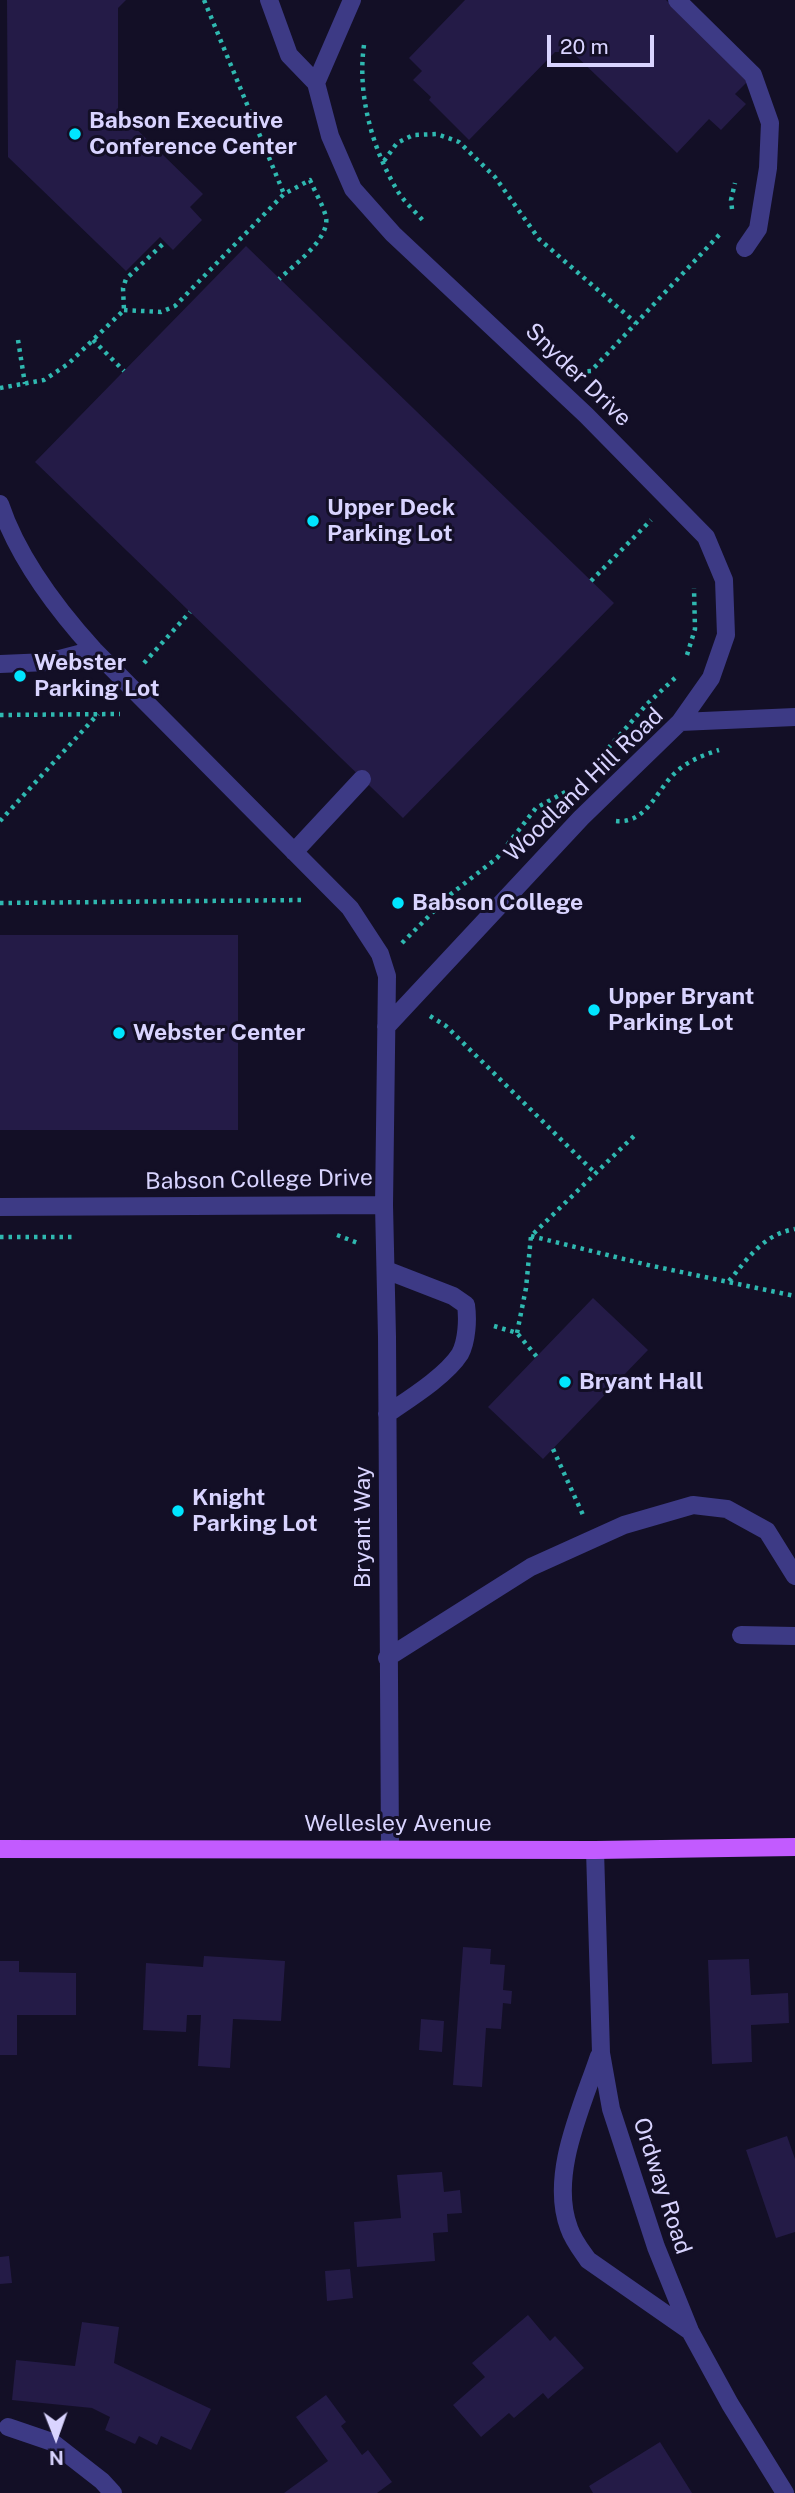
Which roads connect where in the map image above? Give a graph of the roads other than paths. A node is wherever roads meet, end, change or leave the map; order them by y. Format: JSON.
{"nodes":[{"id":1,"x":269,"y":0,"type":"edge"},
{"id":2,"x":352,"y":0,"type":"edge"},
{"id":3,"x":677,"y":0,"type":"edge"},
{"id":4,"x":316,"y":83,"type":"junction"},
{"id":5,"x":745,"y":248,"type":"dead end"},
{"id":6,"x":2,"y":514,"type":"edge"},
{"id":7,"x":94,"y":650,"type":"junction"},
{"id":8,"x":0,"y":664,"type":"edge"},
{"id":9,"x":795,"y":717,"type":"edge"},
{"id":10,"x":680,"y":722,"type":"junction"},
{"id":11,"x":362,"y":779,"type":"dead end"},
{"id":12,"x":294,"y":852,"type":"junction"},
{"id":13,"x":386,"y":1027,"type":"junction"},
{"id":14,"x":384,"y":1205,"type":"junction"},
{"id":15,"x":0,"y":1207,"type":"edge"},
{"id":16,"x":385,"y":1263,"type":"junction"},
{"id":17,"x":387,"y":1414,"type":"junction"},
{"id":18,"x":795,"y":1576,"type":"edge"},
{"id":19,"x":741,"y":1635,"type":"dead end"},
{"id":20,"x":795,"y":1636,"type":"edge"},
{"id":21,"x":387,"y":1658,"type":"junction"},
{"id":22,"x":795,"y":1847,"type":"edge"},
{"id":23,"x":390,"y":1849,"type":"junction"},
{"id":24,"x":0,"y":1850,"type":"edge"},
{"id":25,"x":595,"y":1850,"type":"junction"},
{"id":26,"x":600,"y":2053,"type":"junction"},
{"id":27,"x":690,"y":2331,"type":"junction"},
{"id":28,"x":8,"y":2427,"type":"dead end"},
{"id":29,"x":113,"y":2493,"type":"edge"},
{"id":30,"x":785,"y":2493,"type":"edge"}],
"edges":[{"from":1,"to":4,"type":"street","name":"Snyder Drive"},
{"from":2,"to":4,"type":"street"},
{"from":3,"to":5,"type":"street"},
{"from":4,"to":10,"type":"street","name":"Snyder Drive"},
{"from":6,"to":7,"type":"street"},
{"from":7,"to":8,"type":"street"},
{"from":7,"to":12,"type":"street"},
{"from":9,"to":10,"type":"street","name":"Woodland Hill Road"},
{"from":10,"to":13,"type":"street","name":"Woodland Hill Road"},
{"from":11,"to":12,"type":"street"},
{"from":12,"to":13,"type":"street","name":"Babson College Drive"},
{"from":13,"to":14,"type":"street","name":"Babson College Drive"},
{"from":14,"to":15,"type":"street","name":"Babson College Drive"},
{"from":14,"to":16,"type":"street","name":"Bryant Way"},
{"from":16,"to":17,"type":"street","name":"Bryant Way"},
{"from":16,"to":17,"type":"street"},
{"from":17,"to":21,"type":"street","name":"Bryant Way"},
{"from":18,"to":21,"type":"street"},
{"from":19,"to":20,"type":"street"},
{"from":21,"to":23,"type":"street","name":"Bryant Way"},
{"from":22,"to":25,"type":"main road","name":"Wellesley Avenue"},
{"from":23,"to":24,"type":"main road","name":"Wellesley Avenue"},
{"from":23,"to":25,"type":"main road","name":"Wellesley Avenue"},
{"from":25,"to":26,"type":"street","name":"Ordway Road"},
{"from":26,"to":27,"type":"street","name":"Ordway Road"},
{"from":26,"to":27,"type":"street","name":"Ordway Road"},
{"from":27,"to":30,"type":"street","name":"Ordway Road"},
{"from":28,"to":29,"type":"street"}]}
